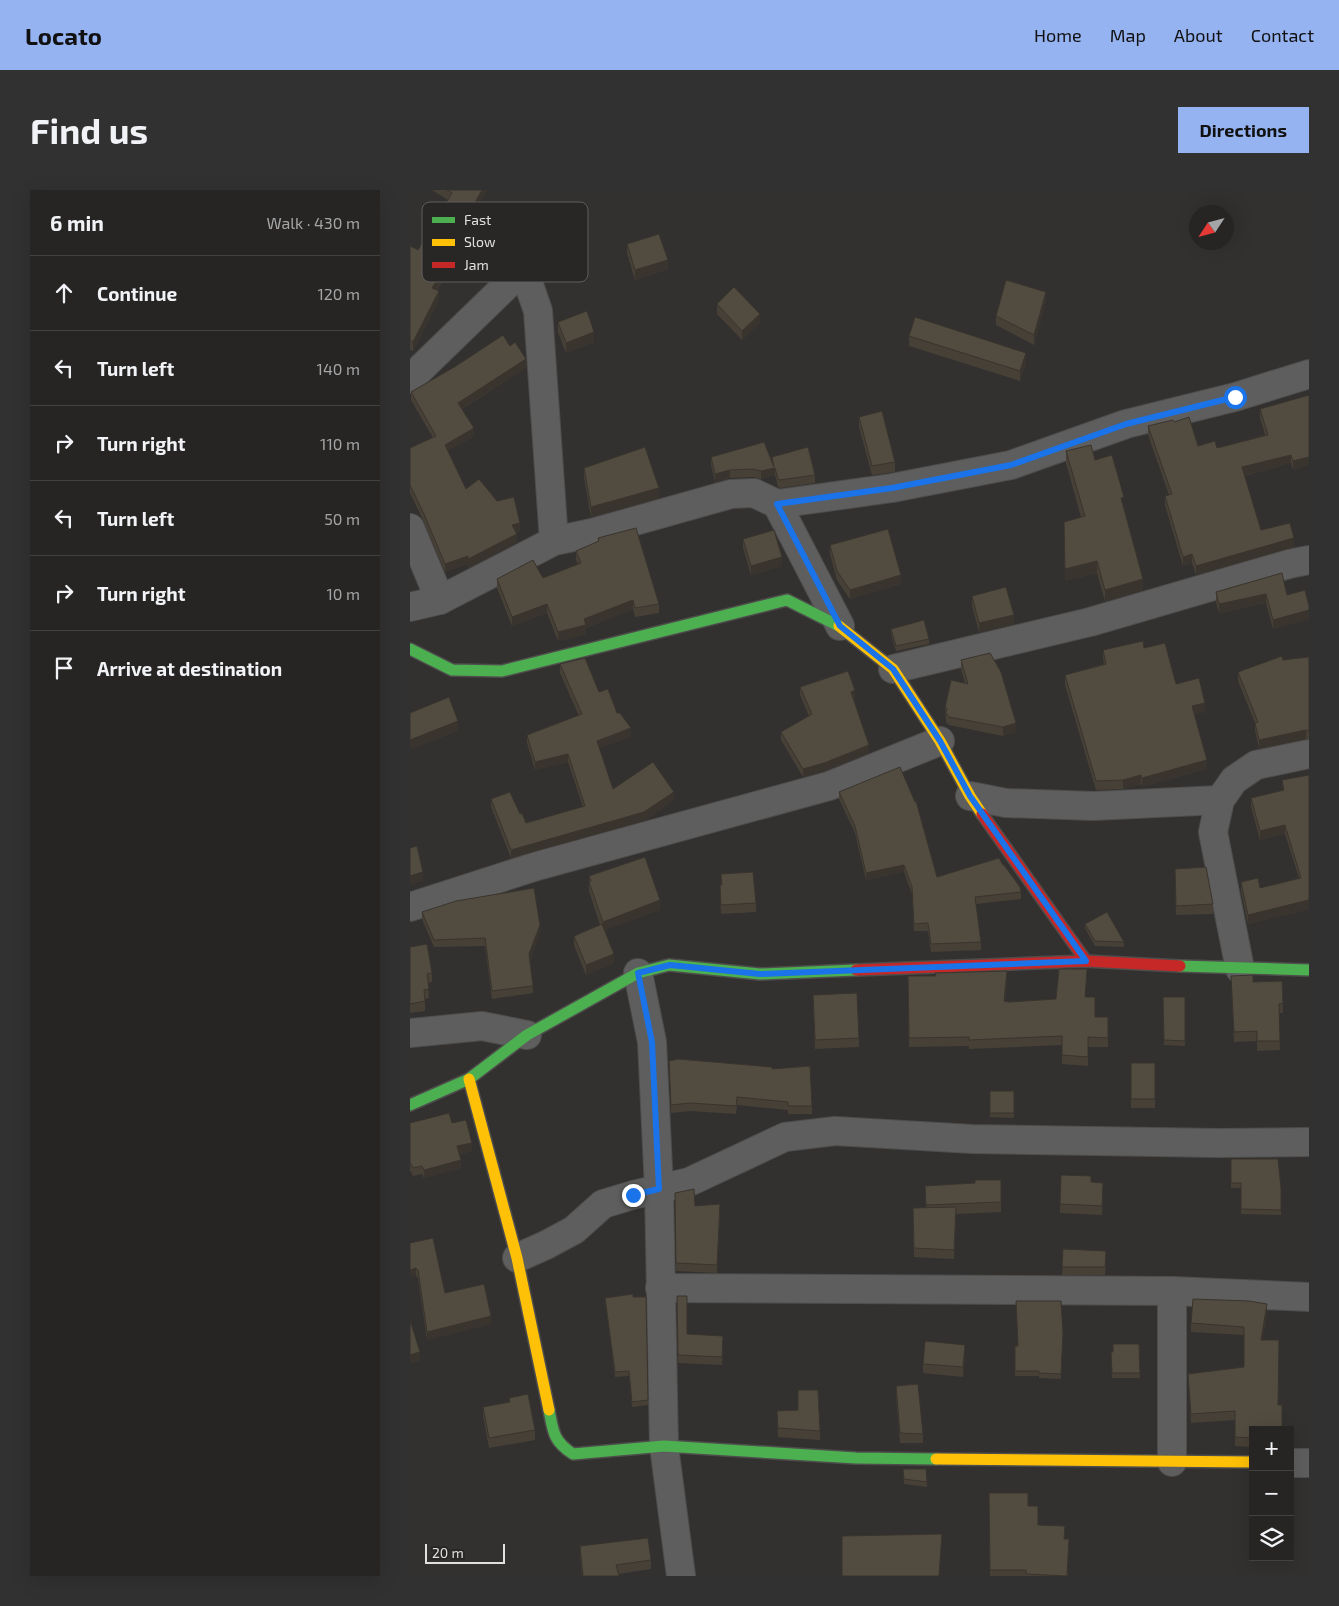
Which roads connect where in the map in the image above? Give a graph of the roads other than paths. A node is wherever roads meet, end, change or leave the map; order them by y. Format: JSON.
{"nodes":[{"id":1,"x":510,"y":282,"type":"edge"},
{"id":2,"x":527,"y":282,"type":"edge"},
{"id":3,"x":1309,"y":374,"type":"edge"},
{"id":4,"x":410,"y":379,"type":"edge"},
{"id":5,"x":777,"y":504,"type":"junction"},
{"id":6,"x":410,"y":528,"type":"edge"},
{"id":7,"x":554,"y":541,"type":"junction"},
{"id":8,"x":1309,"y":560,"type":"edge"},
{"id":9,"x":440,"y":600,"type":"junction"},
{"id":10,"x":410,"y":607,"type":"edge"},
{"id":11,"x":840,"y":626,"type":"junction"},
{"id":12,"x":410,"y":649,"type":"edge"},
{"id":13,"x":893,"y":669,"type":"junction"},
{"id":14,"x":940,"y":741,"type":"junction"},
{"id":15,"x":1309,"y":754,"type":"edge"},
{"id":16,"x":970,"y":796,"type":"junction"},
{"id":17,"x":1220,"y":800,"type":"junction"},
{"id":18,"x":410,"y":907,"type":"edge"},
{"id":19,"x":1086,"y":961,"type":"junction"},
{"id":20,"x":1240,"y":969,"type":"junction"},
{"id":21,"x":1309,"y":970,"type":"edge"},
{"id":22,"x":638,"y":973,"type":"junction"},
{"id":23,"x":410,"y":1033,"type":"edge"},
{"id":24,"x":527,"y":1035,"type":"junction"},
{"id":25,"x":469,"y":1079,"type":"junction"},
{"id":26,"x":410,"y":1106,"type":"edge"},
{"id":27,"x":1309,"y":1142,"type":"edge"},
{"id":28,"x":659,"y":1189,"type":"junction"},
{"id":29,"x":517,"y":1258,"type":"junction"},
{"id":30,"x":660,"y":1288,"type":"junction"},
{"id":31,"x":1172,"y":1291,"type":"junction"},
{"id":32,"x":1309,"y":1297,"type":"edge"},
{"id":33,"x":664,"y":1446,"type":"junction"},
{"id":34,"x":1172,"y":1462,"type":"junction"},
{"id":35,"x":1249,"y":1462,"type":"edge"},
{"id":36,"x":1294,"y":1463,"type":"edge"},
{"id":37,"x":1309,"y":1463,"type":"edge"},
{"id":38,"x":681,"y":1576,"type":"edge"}],
"edges":[{"from":1,"to":4,"type":"street"},
{"from":2,"to":7,"type":"street"},
{"from":3,"to":5,"type":"street"},
{"from":5,"to":7,"type":"street"},
{"from":5,"to":11,"type":"street"},
{"from":6,"to":9,"type":"street"},
{"from":7,"to":9,"type":"street"},
{"from":8,"to":13,"type":"street"},
{"from":9,"to":10,"type":"street"},
{"from":11,"to":12,"type":"street"},
{"from":11,"to":13,"type":"street"},
{"from":13,"to":14,"type":"street"},
{"from":14,"to":16,"type":"street"},
{"from":14,"to":18,"type":"street"},
{"from":15,"to":17,"type":"street"},
{"from":16,"to":17,"type":"street"},
{"from":16,"to":19,"type":"street"},
{"from":17,"to":20,"type":"street"},
{"from":19,"to":20,"type":"street"},
{"from":19,"to":22,"type":"street"},
{"from":20,"to":21,"type":"street"},
{"from":22,"to":24,"type":"street"},
{"from":22,"to":28,"type":"street"},
{"from":23,"to":24,"type":"street"},
{"from":24,"to":25,"type":"street"},
{"from":25,"to":26,"type":"street"},
{"from":25,"to":29,"type":"street"},
{"from":27,"to":28,"type":"street"},
{"from":28,"to":29,"type":"street"},
{"from":28,"to":30,"type":"street"},
{"from":29,"to":33,"type":"street"},
{"from":30,"to":31,"type":"street"},
{"from":30,"to":33,"type":"street"},
{"from":31,"to":32,"type":"street"},
{"from":31,"to":34,"type":"street"},
{"from":33,"to":34,"type":"street"},
{"from":33,"to":38,"type":"street"},
{"from":34,"to":35,"type":"street"},
{"from":36,"to":37,"type":"street"}]}
